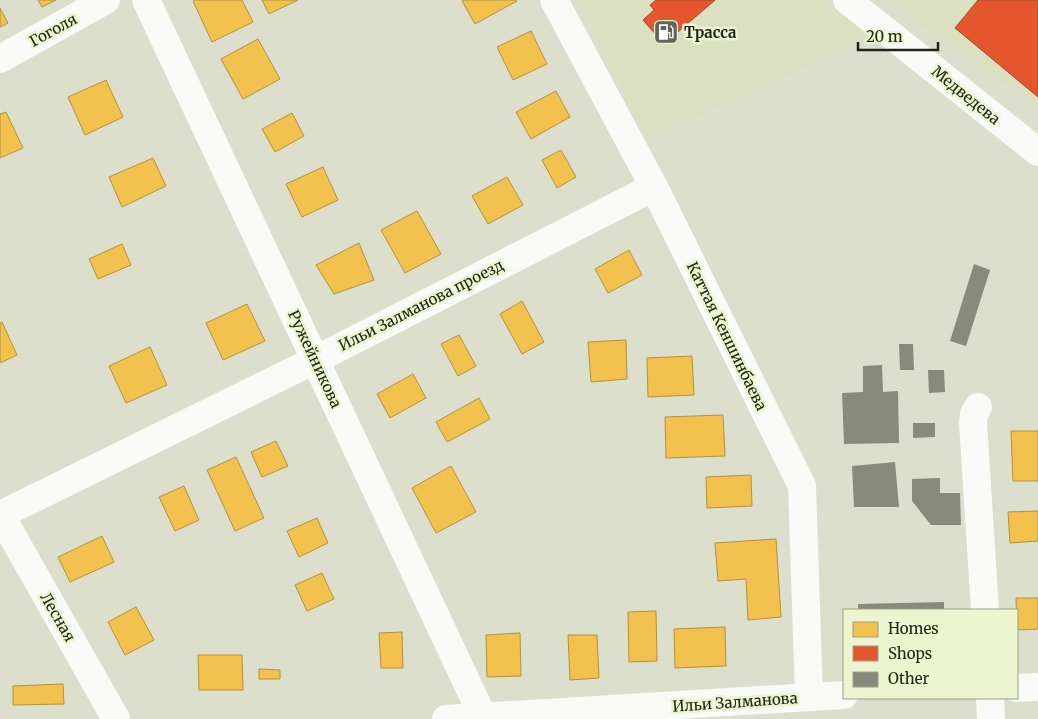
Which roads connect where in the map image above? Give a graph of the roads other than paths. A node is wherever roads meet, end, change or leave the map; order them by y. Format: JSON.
{"nodes":[{"id":1,"x":106,"y":0,"type":"edge"},
{"id":2,"x":146,"y":0,"type":"edge"},
{"id":3,"x":554,"y":0,"type":"edge"},
{"id":4,"x":847,"y":0,"type":"edge"},
{"id":5,"x":0,"y":59,"type":"edge"},
{"id":6,"x":1038,"y":152,"type":"edge"},
{"id":7,"x":654,"y":187,"type":"junction"},
{"id":8,"x":315,"y":360,"type":"junction"},
{"id":9,"x":978,"y":407,"type":"dead end"},
{"id":10,"x":0,"y":515,"type":"edge"},
{"id":11,"x":984,"y":609,"type":"edge"},
{"id":12,"x":1038,"y":686,"type":"edge"},
{"id":13,"x":1018,"y":688,"type":"edge"},
{"id":14,"x":843,"y":696,"type":"edge"},
{"id":15,"x":809,"y":697,"type":"junction"},
{"id":16,"x":990,"y":699,"type":"edge"},
{"id":17,"x":483,"y":718,"type":"edge"},
{"id":18,"x":116,"y":719,"type":"edge"},
{"id":19,"x":446,"y":719,"type":"edge"},
{"id":20,"x":991,"y":719,"type":"edge"}],
"edges":[{"from":1,"to":5,"type":"street","name":"Гоголя"},
{"from":2,"to":8,"type":"street","name":"Ружейникова"},
{"from":3,"to":7,"type":"street","name":"Каттая Кеншинбаева"},
{"from":4,"to":6,"type":"street","name":"Медведева"},
{"from":7,"to":8,"type":"street","name":"Ильи Залманова проезд"},
{"from":7,"to":15,"type":"street","name":"Каттая Кеншинбаева"},
{"from":8,"to":10,"type":"street","name":"Ильи Залманова проезд"},
{"from":8,"to":17,"type":"street","name":"Ружейникова"},
{"from":9,"to":11,"type":"street"},
{"from":10,"to":18,"type":"street","name":"Лесная"},
{"from":12,"to":13,"type":"street"},
{"from":14,"to":15,"type":"street","name":"Ильи Залманова"},
{"from":15,"to":17,"type":"street","name":"Ильи Залманова"},
{"from":16,"to":20,"type":"street"},
{"from":17,"to":19,"type":"street","name":"Ильи Залманова"}]}
